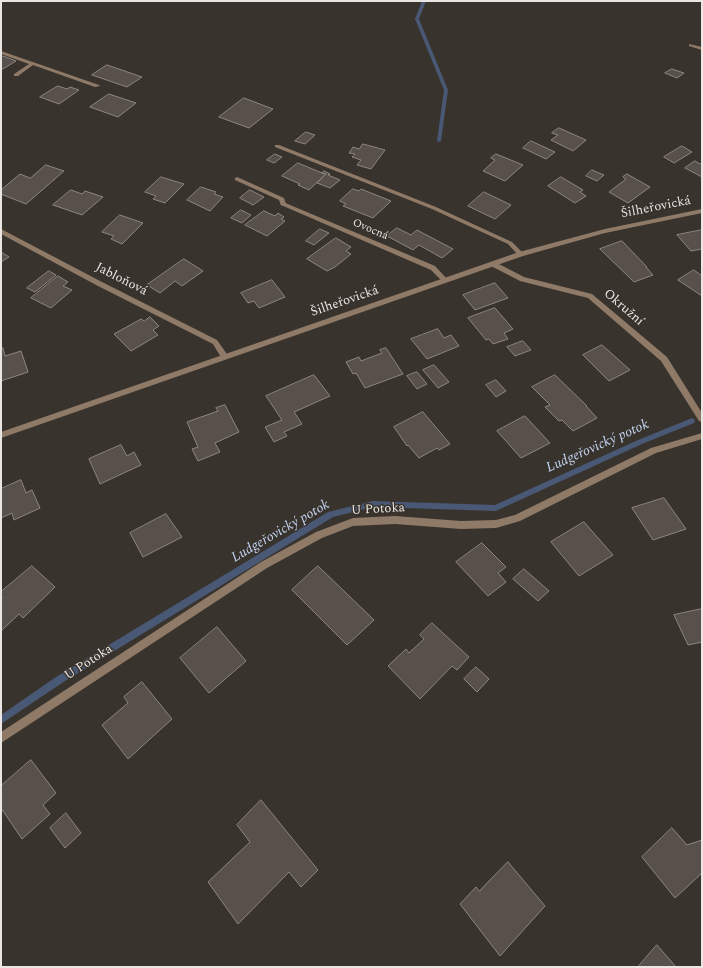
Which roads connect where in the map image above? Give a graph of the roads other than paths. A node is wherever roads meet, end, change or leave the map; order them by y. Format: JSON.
{"nodes":[{"id":1,"x":691,"y":45,"type":"dead end"},
{"id":2,"x":702,"y":49,"type":"edge"},
{"id":3,"x":1,"y":52,"type":"edge"},
{"id":4,"x":33,"y":63,"type":"junction"},
{"id":5,"x":16,"y":75,"type":"dead end"},
{"id":6,"x":97,"y":86,"type":"dead end"},
{"id":7,"x":277,"y":146,"type":"dead end"},
{"id":8,"x":236,"y":179,"type":"dead end"},
{"id":9,"x":702,"y":211,"type":"edge"},
{"id":10,"x":1,"y":231,"type":"edge"},
{"id":11,"x":521,"y":254,"type":"junction"},
{"id":12,"x":494,"y":264,"type":"junction"},
{"id":13,"x":445,"y":280,"type":"junction"},
{"id":14,"x":225,"y":357,"type":"junction"},
{"id":15,"x":702,"y":419,"type":"edge"},
{"id":16,"x":1,"y":435,"type":"edge"},
{"id":17,"x":702,"y":436,"type":"edge"},
{"id":18,"x":1,"y":738,"type":"edge"}],
"edges":[{"from":1,"to":2,"type":"street"},
{"from":3,"to":4,"type":"street"},
{"from":4,"to":5,"type":"street"},
{"from":4,"to":6,"type":"street"},
{"from":7,"to":11,"type":"street"},
{"from":8,"to":13,"type":"street","name":"Ovocná"},
{"from":9,"to":11,"type":"street","name":"Šilheřovická"},
{"from":10,"to":14,"type":"street","name":"Jabloňová"},
{"from":11,"to":12,"type":"street","name":"Šilheřovická"},
{"from":12,"to":13,"type":"street","name":"Šilheřovická"},
{"from":12,"to":15,"type":"street","name":"Okružní"},
{"from":13,"to":14,"type":"street","name":"Šilheřovická"},
{"from":14,"to":16,"type":"street","name":"Šilheřovická"},
{"from":17,"to":18,"type":"street","name":"U Potoka"}]}
